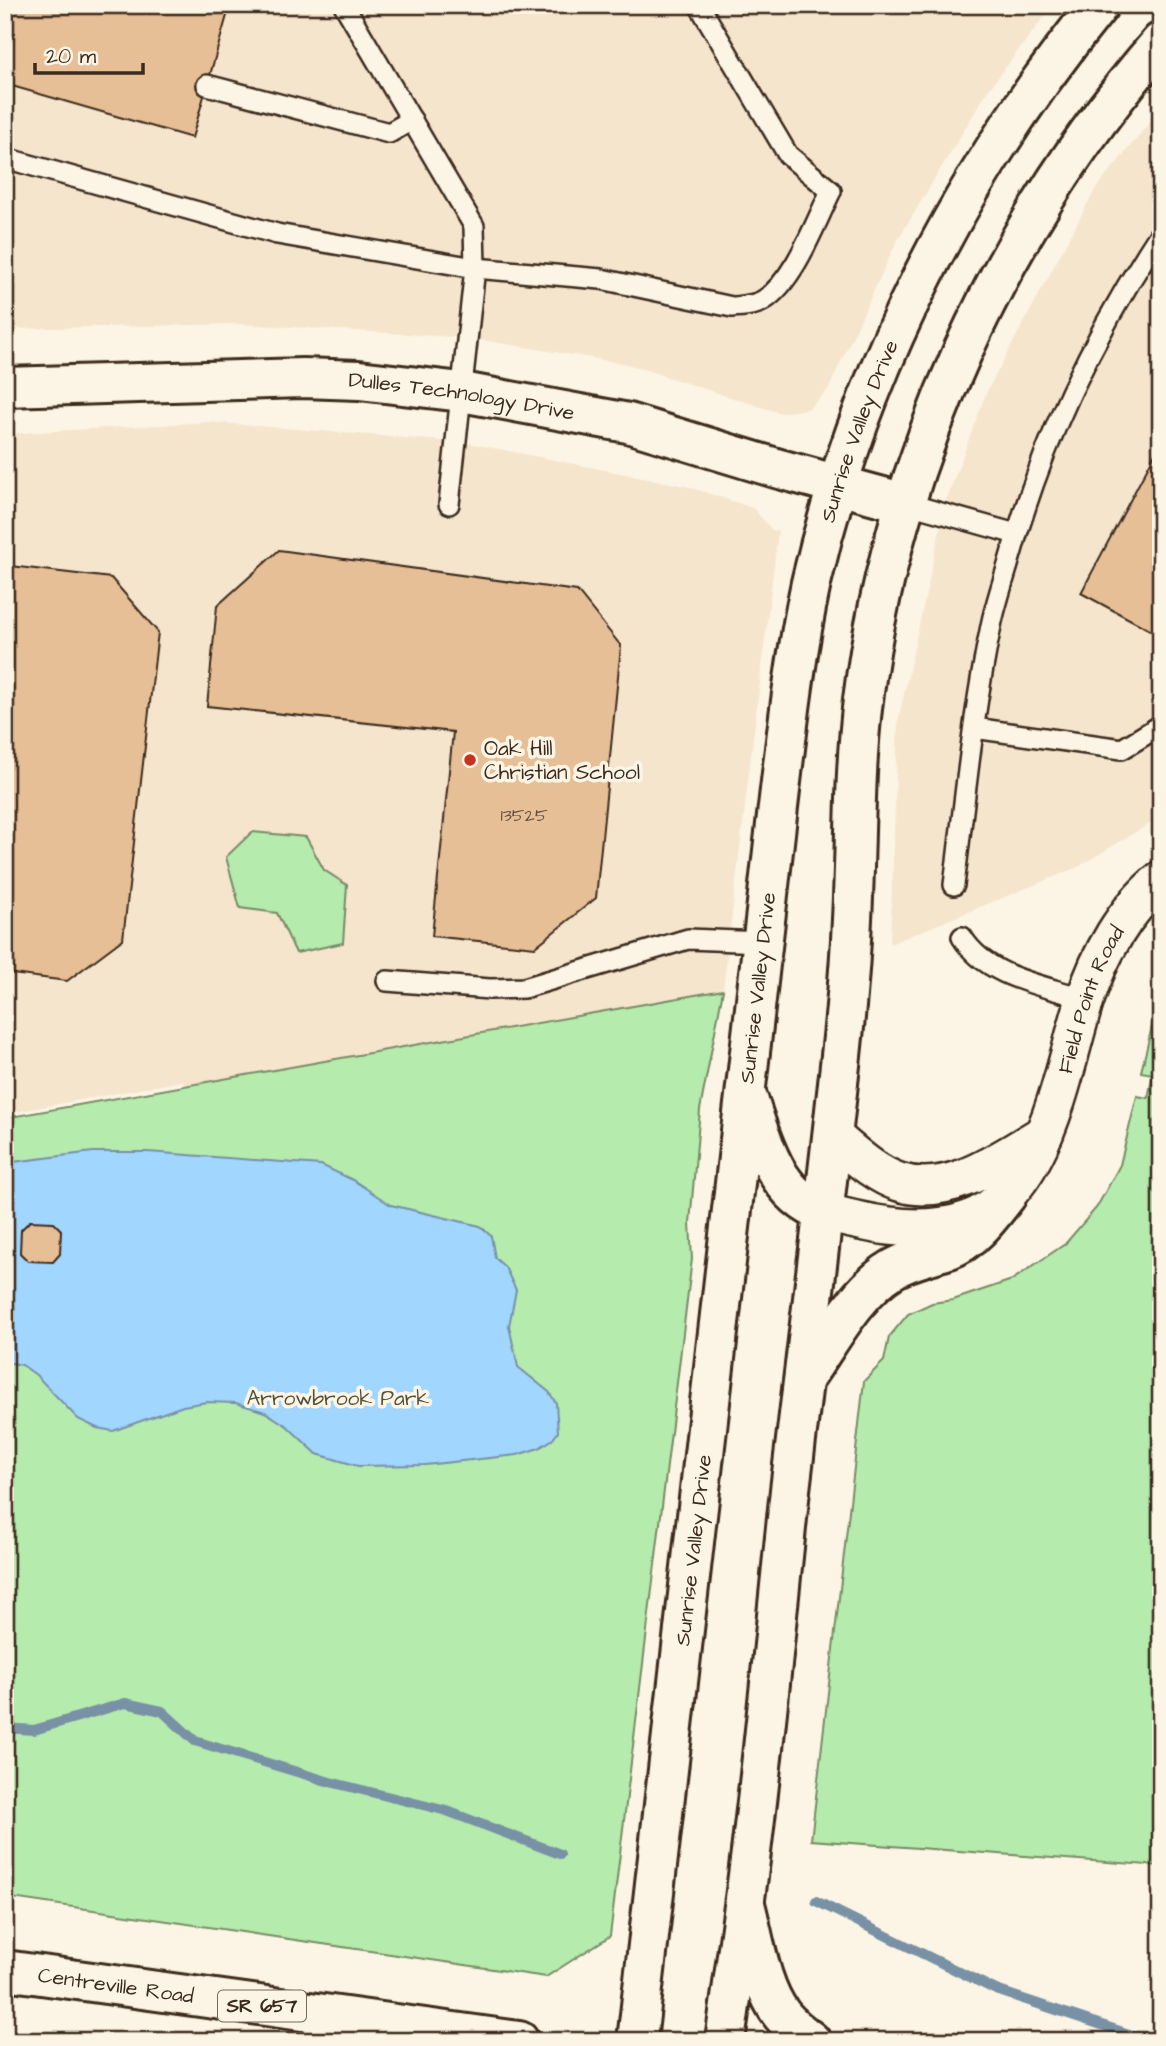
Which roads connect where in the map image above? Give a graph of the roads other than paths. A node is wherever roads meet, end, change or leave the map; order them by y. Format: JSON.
{"nodes":[{"id":1,"x":344,"y":5,"type":"edge"},
{"id":2,"x":699,"y":5,"type":"edge"},
{"id":3,"x":1099,"y":5,"type":"edge"},
{"id":4,"x":1161,"y":42,"type":"edge"},
{"id":5,"x":207,"y":85,"type":"dead end"},
{"id":6,"x":412,"y":120,"type":"junction"},
{"id":7,"x":5,"y":158,"type":"edge"},
{"id":8,"x":1161,"y":232,"type":"edge"},
{"id":9,"x":475,"y":268,"type":"junction"},
{"id":10,"x":5,"y":387,"type":"edge"},
{"id":11,"x":462,"y":393,"type":"junction"},
{"id":12,"x":838,"y":485,"type":"junction"},
{"id":13,"x":905,"y":503,"type":"junction"},
{"id":14,"x":449,"y":504,"type":"dead end"},
{"id":15,"x":1016,"y":534,"type":"junction"},
{"id":16,"x":1161,"y":725,"type":"edge"},
{"id":17,"x":974,"y":728,"type":"junction"},
{"id":18,"x":1161,"y":880,"type":"edge"},
{"id":19,"x":954,"y":885,"type":"dead end"},
{"id":20,"x":962,"y":937,"type":"dead end"},
{"id":21,"x":762,"y":942,"type":"junction"},
{"id":22,"x":387,"y":981,"type":"dead end"},
{"id":23,"x":1085,"y":999,"type":"junction"},
{"id":24,"x":745,"y":1090,"type":"junction"},
{"id":25,"x":1044,"y":1134,"type":"junction"},
{"id":26,"x":832,"y":1136,"type":"junction"},
{"id":27,"x":1007,"y":1195,"type":"junction"},
{"id":28,"x":823,"y":1212,"type":"junction"},
{"id":29,"x":802,"y":1381,"type":"junction"},
{"id":30,"x":745,"y":1904,"type":"junction"},
{"id":31,"x":5,"y":1970,"type":"edge"},
{"id":32,"x":519,"y":2041,"type":"edge"},
{"id":33,"x":637,"y":2041,"type":"edge"},
{"id":34,"x":725,"y":2041,"type":"edge"},
{"id":35,"x":811,"y":2041,"type":"edge"}],
"edges":[{"from":1,"to":6,"type":"lane"},
{"from":2,"to":9,"type":"lane"},
{"from":3,"to":12,"type":"main road","name":"Sunrise Valley Drive"},
{"from":4,"to":13,"type":"main road"},
{"from":5,"to":6,"type":"lane"},
{"from":6,"to":9,"type":"lane"},
{"from":7,"to":9,"type":"lane"},
{"from":8,"to":15,"type":"lane"},
{"from":9,"to":11,"type":"lane"},
{"from":10,"to":11,"type":"main road","name":"Dulles Technology Drive"},
{"from":11,"to":12,"type":"main road","name":"Dulles Technology Drive"},
{"from":11,"to":14,"type":"lane"},
{"from":12,"to":13,"type":"main road","name":"Dulles Technology Drive"},
{"from":12,"to":21,"type":"main road","name":"Sunrise Valley Drive"},
{"from":13,"to":15,"type":"lane"},
{"from":13,"to":26,"type":"main road"},
{"from":15,"to":17,"type":"lane"},
{"from":16,"to":17,"type":"lane"},
{"from":17,"to":19,"type":"lane"},
{"from":18,"to":23,"type":"street","name":"Field Point Road"},
{"from":20,"to":23,"type":"lane"},
{"from":21,"to":22,"type":"lane"},
{"from":21,"to":24,"type":"main road","name":"Sunrise Valley Drive"},
{"from":23,"to":25,"type":"street","name":"Field Point Road"},
{"from":24,"to":28,"type":"main road"},
{"from":24,"to":33,"type":"main road","name":"Sunrise Valley Drive"},
{"from":25,"to":26,"type":"street"},
{"from":25,"to":27,"type":"street","name":"Field Point Road"},
{"from":26,"to":28,"type":"main road"},
{"from":27,"to":28,"type":"street","name":"Field Point Road"},
{"from":27,"to":29,"type":"main road"},
{"from":28,"to":29,"type":"main road"},
{"from":29,"to":30,"type":"main road"},
{"from":30,"to":34,"type":"main road"},
{"from":30,"to":35,"type":"main road"},
{"from":31,"to":32,"type":"main road","name":"Centreville Road","number":"SR 657"}]}
